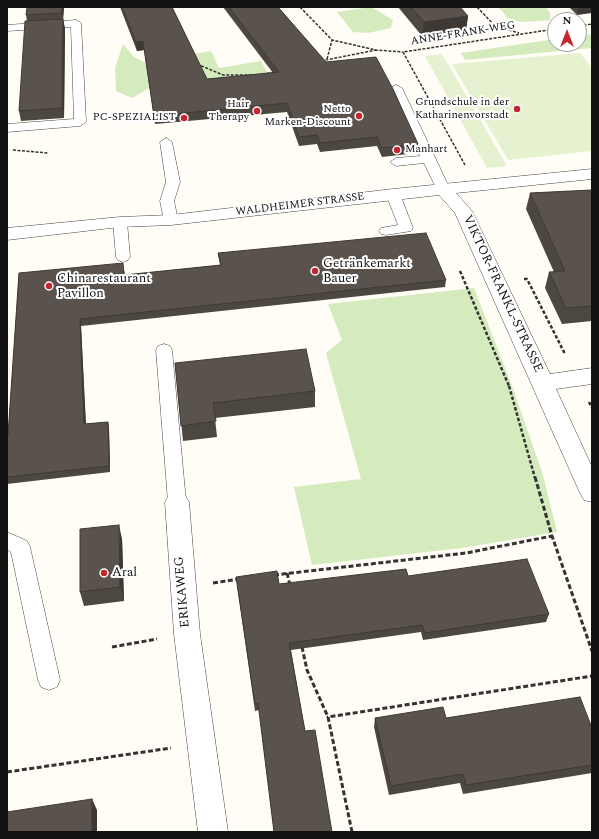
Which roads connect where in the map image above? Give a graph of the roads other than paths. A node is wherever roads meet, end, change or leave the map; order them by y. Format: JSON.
{"nodes":[{"id":1,"x":7,"y":28,"type":"edge"},
{"id":2,"x":396,"y":88,"type":"dead end"},
{"id":3,"x":7,"y":128,"type":"edge"},
{"id":4,"x":166,"y":142,"type":"dead end"},
{"id":5,"x":428,"y":159,"type":"junction"},
{"id":6,"x":396,"y":162,"type":"dead end"},
{"id":7,"x":592,"y":174,"type":"edge"},
{"id":8,"x":443,"y":189,"type":"junction"},
{"id":9,"x":393,"y":194,"type":"junction"},
{"id":10,"x":171,"y":220,"type":"junction"},
{"id":11,"x":120,"y":222,"type":"junction"},
{"id":12,"x":386,"y":230,"type":"dead end"},
{"id":13,"x":7,"y":234,"type":"edge"},
{"id":14,"x":123,"y":257,"type":"dead end"},
{"id":15,"x":164,"y":350,"type":"dead end"},
{"id":16,"x":592,"y":376,"type":"edge"},
{"id":17,"x":543,"y":383,"type":"junction"},
{"id":18,"x":592,"y":492,"type":"edge"},
{"id":19,"x":177,"y":502,"type":"joint"},
{"id":20,"x":7,"y":540,"type":"edge"},
{"id":21,"x":49,"y":680,"type":"dead end"},
{"id":22,"x":213,"y":832,"type":"edge"}],
"edges":[{"from":1,"to":3,"type":"lane"},
{"from":2,"to":5,"type":"lane"},
{"from":4,"to":10,"type":"lane"},
{"from":5,"to":6,"type":"lane"},
{"from":5,"to":8,"type":"lane"},
{"from":7,"to":8,"type":"street","name":"WALDHEIMER STRASSE"},
{"from":8,"to":9,"type":"street","name":"WALDHEIMER STRASSE"},
{"from":8,"to":17,"type":"street","name":"VIKTOR-FRANKL-STRASSE"},
{"from":9,"to":10,"type":"street","name":"WALDHEIMER STRASSE"},
{"from":9,"to":12,"type":"lane"},
{"from":10,"to":11,"type":"street","name":"WALDHEIMER STRASSE"},
{"from":11,"to":13,"type":"street","name":"WALDHEIMER STRASSE"},
{"from":11,"to":14,"type":"lane"},
{"from":15,"to":19,"type":"lane","name":"ERIKAWEG"},
{"from":16,"to":17,"type":"street","name":"VIKTOR-FRANKL-STRASSE"},
{"from":17,"to":18,"type":"street","name":"VIKTOR-FRANKL-STRASSE"},
{"from":19,"to":22,"type":"street","name":"ERIKAWEG"},
{"from":20,"to":21,"type":"lane"}]}
